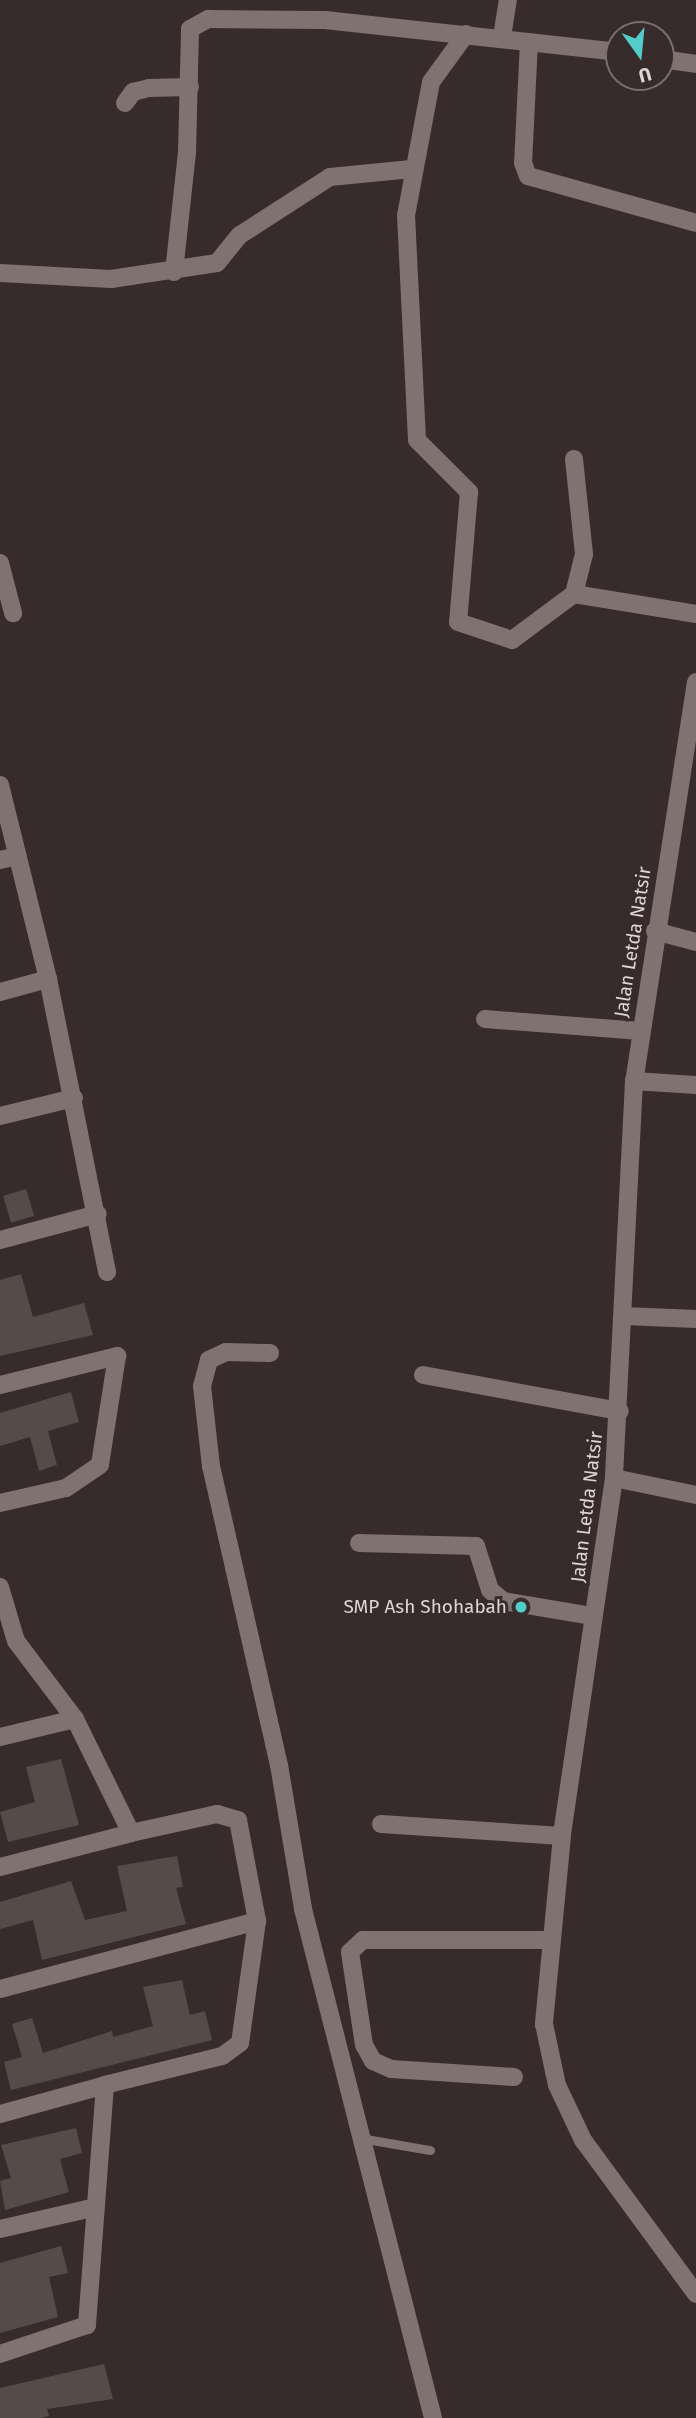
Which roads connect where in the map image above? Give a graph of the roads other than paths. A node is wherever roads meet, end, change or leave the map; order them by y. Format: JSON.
{"nodes":[{"id":1,"x":508,"y":0,"type":"edge"},
{"id":2,"x":466,"y":34,"type":"junction"},
{"id":3,"x":502,"y":37,"type":"junction"},
{"id":4,"x":529,"y":42,"type":"junction"},
{"id":5,"x":605,"y":50,"type":"edge"},
{"id":6,"x":675,"y":61,"type":"edge"},
{"id":7,"x":696,"y":64,"type":"edge"},
{"id":8,"x":190,"y":87,"type":"junction"},
{"id":9,"x":125,"y":103,"type":"dead end"},
{"id":10,"x":412,"y":169,"type":"junction"},
{"id":11,"x":696,"y":223,"type":"edge"},
{"id":12,"x":174,"y":272,"type":"junction"},
{"id":13,"x":0,"y":273,"type":"edge"},
{"id":14,"x":574,"y":459,"type":"dead end"},
{"id":15,"x":0,"y":563,"type":"edge"},
{"id":16,"x":574,"y":594,"type":"junction"},
{"id":17,"x":13,"y":613,"type":"dead end"},
{"id":18,"x":696,"y":614,"type":"edge"},
{"id":19,"x":696,"y":682,"type":"edge"},
{"id":20,"x":0,"y":785,"type":"edge"},
{"id":21,"x":9,"y":858,"type":"edge"},
{"id":22,"x":655,"y":931,"type":"junction"},
{"id":23,"x":696,"y":942,"type":"edge"},
{"id":24,"x":48,"y":979,"type":"junction"},
{"id":25,"x":0,"y":992,"type":"edge"},
{"id":26,"x":485,"y":1019,"type":"dead end"},
{"id":27,"x":641,"y":1031,"type":"junction"},
{"id":28,"x":634,"y":1081,"type":"junction"},
{"id":29,"x":696,"y":1085,"type":"edge"},
{"id":30,"x":74,"y":1098,"type":"junction"},
{"id":31,"x":0,"y":1116,"type":"edge"},
{"id":32,"x":98,"y":1214,"type":"junction"},
{"id":33,"x":0,"y":1240,"type":"edge"},
{"id":34,"x":107,"y":1272,"type":"dead end"},
{"id":35,"x":624,"y":1316,"type":"junction"},
{"id":36,"x":696,"y":1319,"type":"edge"},
{"id":37,"x":270,"y":1353,"type":"dead end"},
{"id":38,"x":423,"y":1375,"type":"dead end"},
{"id":39,"x":0,"y":1385,"type":"edge"},
{"id":40,"x":620,"y":1411,"type":"junction"},
{"id":41,"x":614,"y":1478,"type":"junction"},
{"id":42,"x":696,"y":1495,"type":"edge"},
{"id":43,"x":0,"y":1503,"type":"edge"},
{"id":44,"x":359,"y":1544,"type":"dead end"},
{"id":45,"x":0,"y":1587,"type":"edge"},
{"id":46,"x":593,"y":1616,"type":"junction"},
{"id":47,"x":4,"y":1620,"type":"edge"},
{"id":48,"x":75,"y":1718,"type":"junction"},
{"id":49,"x":0,"y":1737,"type":"edge"},
{"id":50,"x":381,"y":1824,"type":"dead end"},
{"id":51,"x":131,"y":1833,"type":"junction"},
{"id":52,"x":562,"y":1836,"type":"junction"},
{"id":53,"x":0,"y":1867,"type":"edge"},
{"id":54,"x":257,"y":1921,"type":"junction"},
{"id":55,"x":549,"y":1940,"type":"junction"},
{"id":56,"x":0,"y":1989,"type":"edge"},
{"id":57,"x":514,"y":2077,"type":"dead end"},
{"id":58,"x":105,"y":2085,"type":"junction"},
{"id":59,"x":0,"y":2114,"type":"edge"},
{"id":60,"x":366,"y":2139,"type":"junction"},
{"id":61,"x":430,"y":2150,"type":"dead end"},
{"id":62,"x":96,"y":2207,"type":"junction"},
{"id":63,"x":0,"y":2229,"type":"edge"},
{"id":64,"x":696,"y":2294,"type":"edge"},
{"id":65,"x":0,"y":2354,"type":"edge"},
{"id":66,"x":433,"y":2418,"type":"edge"}],
"edges":[{"from":1,"to":3,"type":"street"},
{"from":2,"to":3,"type":"street"},
{"from":2,"to":8,"type":"street"},
{"from":2,"to":10,"type":"street"},
{"from":3,"to":4,"type":"street"},
{"from":4,"to":5,"type":"street"},
{"from":4,"to":11,"type":"street"},
{"from":6,"to":7,"type":"street"},
{"from":8,"to":9,"type":"street"},
{"from":8,"to":12,"type":"street"},
{"from":10,"to":12,"type":"street"},
{"from":10,"to":16,"type":"street"},
{"from":12,"to":13,"type":"street"},
{"from":14,"to":16,"type":"street"},
{"from":15,"to":17,"type":"street"},
{"from":16,"to":18,"type":"street"},
{"from":19,"to":22,"type":"street","name":"Jalan Letda Natsir"},
{"from":20,"to":21,"type":"street"},
{"from":21,"to":24,"type":"street"},
{"from":22,"to":23,"type":"street"},
{"from":22,"to":27,"type":"street","name":"Jalan Letda Natsir"},
{"from":24,"to":25,"type":"street"},
{"from":24,"to":30,"type":"street"},
{"from":26,"to":27,"type":"street"},
{"from":27,"to":28,"type":"street","name":"Jalan Letda Natsir"},
{"from":28,"to":29,"type":"street"},
{"from":28,"to":35,"type":"street","name":"Jalan Letda Natsir"},
{"from":30,"to":31,"type":"street"},
{"from":30,"to":32,"type":"street"},
{"from":32,"to":33,"type":"street"},
{"from":32,"to":34,"type":"street"},
{"from":35,"to":36,"type":"street"},
{"from":35,"to":40,"type":"street","name":"Jalan Letda Natsir"},
{"from":37,"to":60,"type":"street"},
{"from":38,"to":40,"type":"street"},
{"from":39,"to":43,"type":"street"},
{"from":40,"to":41,"type":"street","name":"Jalan Letda Natsir"},
{"from":41,"to":42,"type":"street"},
{"from":41,"to":46,"type":"street","name":"Jalan Letda Natsir"},
{"from":44,"to":46,"type":"street"},
{"from":45,"to":47,"type":"street"},
{"from":46,"to":52,"type":"street","name":"Jalan Letda Natsir"},
{"from":47,"to":48,"type":"street"},
{"from":48,"to":49,"type":"street"},
{"from":48,"to":51,"type":"street"},
{"from":50,"to":52,"type":"street"},
{"from":51,"to":53,"type":"street"},
{"from":51,"to":54,"type":"street"},
{"from":52,"to":55,"type":"street","name":"Jalan Letda Natsir"},
{"from":54,"to":56,"type":"street"},
{"from":54,"to":58,"type":"street"},
{"from":55,"to":57,"type":"street"},
{"from":55,"to":64,"type":"street","name":"Jalan Letda Natsir"},
{"from":58,"to":59,"type":"street"},
{"from":58,"to":62,"type":"street"},
{"from":60,"to":61,"type":"lane"},
{"from":60,"to":66,"type":"street"},
{"from":62,"to":63,"type":"street"},
{"from":62,"to":65,"type":"street"}]}
